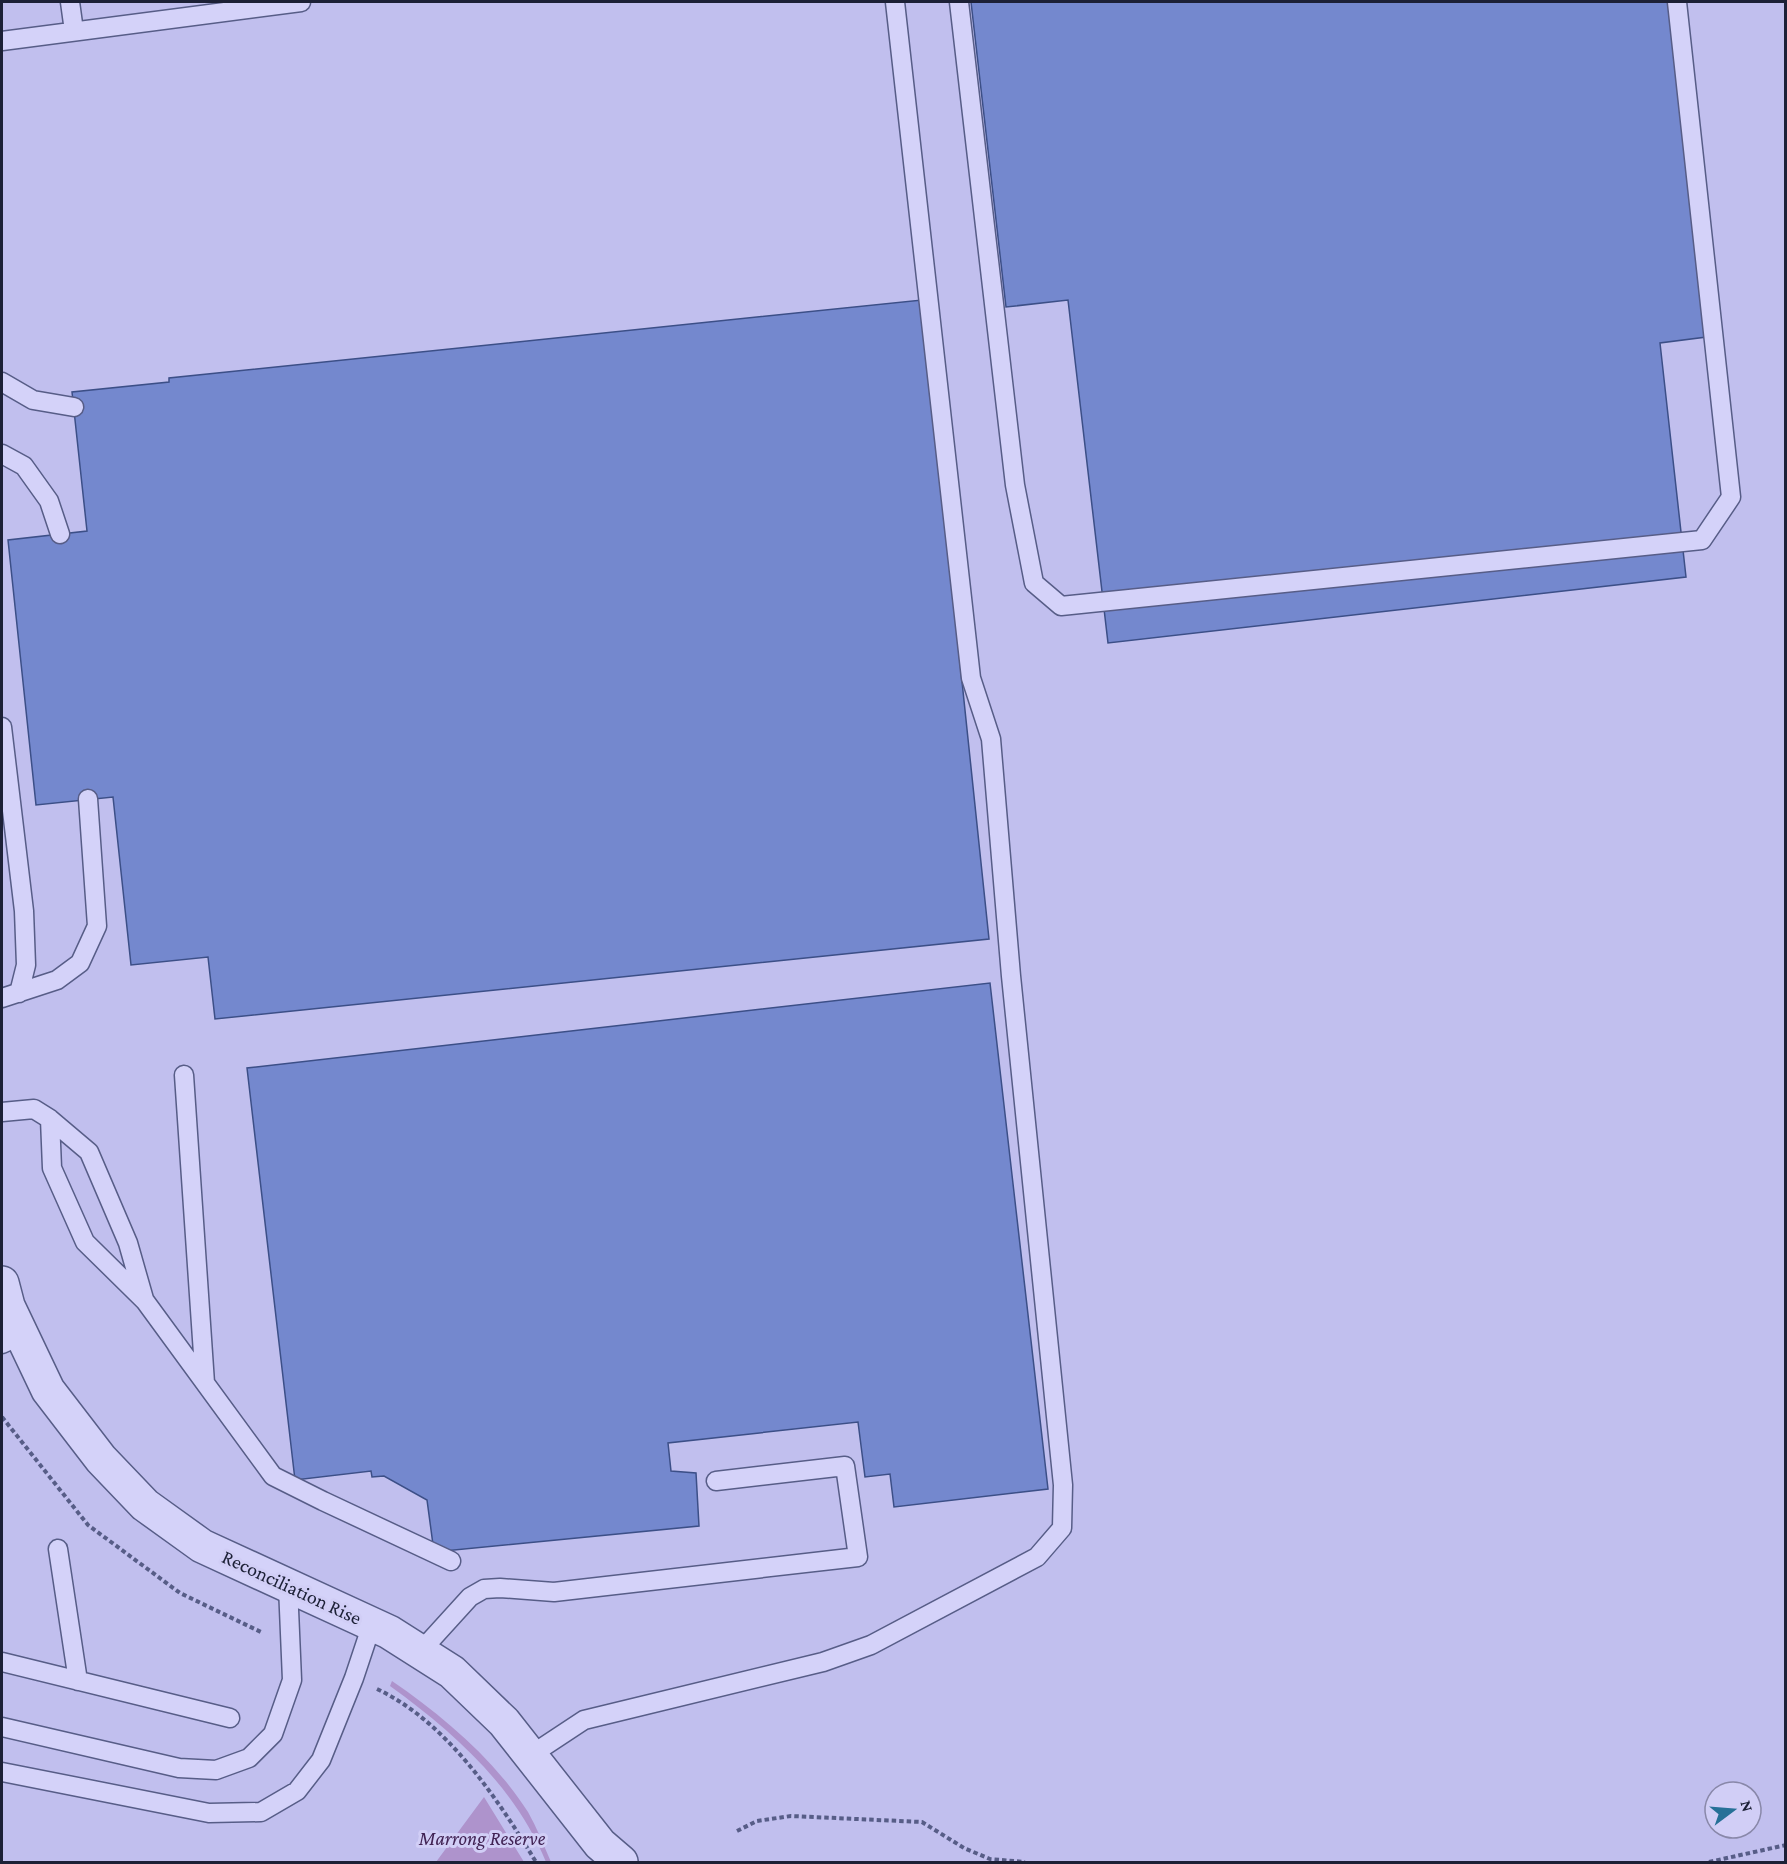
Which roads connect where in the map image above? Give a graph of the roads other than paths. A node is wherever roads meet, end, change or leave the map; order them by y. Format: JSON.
{"nodes":[{"id":1,"x":70,"y":2,"type":"edge"},
{"id":2,"x":301,"y":2,"type":"edge"},
{"id":3,"x":895,"y":2,"type":"edge"},
{"id":4,"x":959,"y":2,"type":"edge"},
{"id":5,"x":1677,"y":2,"type":"edge"},
{"id":6,"x":74,"y":32,"type":"junction"},
{"id":7,"x":2,"y":41,"type":"edge"},
{"id":8,"x":2,"y":382,"type":"edge"},
{"id":9,"x":74,"y":407,"type":"dead end"},
{"id":10,"x":2,"y":454,"type":"edge"},
{"id":11,"x":60,"y":534,"type":"dead end"},
{"id":12,"x":2,"y":727,"type":"edge"},
{"id":13,"x":88,"y":799,"type":"dead end"},
{"id":14,"x":10,"y":995,"type":"edge"},
{"id":15,"x":184,"y":1075,"type":"dead end"},
{"id":16,"x":2,"y":1112,"type":"edge"},
{"id":17,"x":50,"y":1119,"type":"junction"},
{"id":18,"x":2,"y":1283,"type":"edge"},
{"id":19,"x":145,"y":1301,"type":"junction"},
{"id":20,"x":12,"y":1340,"type":"edge"},
{"id":21,"x":205,"y":1383,"type":"junction"},
{"id":22,"x":716,"y":1481,"type":"dead end"},
{"id":23,"x":58,"y":1549,"type":"dead end"},
{"id":24,"x":451,"y":1561,"type":"dead end"},
{"id":25,"x":288,"y":1586,"type":"junction"},
{"id":26,"x":372,"y":1624,"type":"junction"},
{"id":27,"x":420,"y":1652,"type":"junction"},
{"id":28,"x":2,"y":1662,"type":"edge"},
{"id":29,"x":78,"y":1681,"type":"junction"},
{"id":30,"x":230,"y":1718,"type":"dead end"},
{"id":31,"x":2,"y":1726,"type":"edge"},
{"id":32,"x":531,"y":1755,"type":"junction"},
{"id":33,"x":2,"y":1772,"type":"edge"},
{"id":34,"x":609,"y":1858,"type":"edge"}],
"edges":[{"from":1,"to":6,"type":"lane"},
{"from":2,"to":6,"type":"lane"},
{"from":3,"to":32,"type":"lane"},
{"from":4,"to":5,"type":"lane"},
{"from":6,"to":7,"type":"lane"},
{"from":8,"to":9,"type":"lane"},
{"from":10,"to":11,"type":"lane"},
{"from":12,"to":14,"type":"lane"},
{"from":13,"to":14,"type":"lane"},
{"from":15,"to":21,"type":"lane"},
{"from":16,"to":17,"type":"lane"},
{"from":17,"to":19,"type":"lane"},
{"from":17,"to":19,"type":"lane"},
{"from":18,"to":20,"type":"street","name":"Reconciliation Rise"},
{"from":19,"to":21,"type":"lane"},
{"from":20,"to":25,"type":"street","name":"Reconciliation Rise"},
{"from":21,"to":24,"type":"lane"},
{"from":22,"to":27,"type":"lane"},
{"from":23,"to":29,"type":"lane"},
{"from":25,"to":26,"type":"street","name":"Reconciliation Rise"},
{"from":25,"to":31,"type":"lane"},
{"from":26,"to":27,"type":"street","name":"Reconciliation Rise"},
{"from":26,"to":33,"type":"lane"},
{"from":27,"to":32,"type":"street","name":"Reconciliation Rise"},
{"from":28,"to":29,"type":"lane"},
{"from":29,"to":30,"type":"lane"},
{"from":32,"to":34,"type":"street","name":"Reconciliation Rise"}]}
